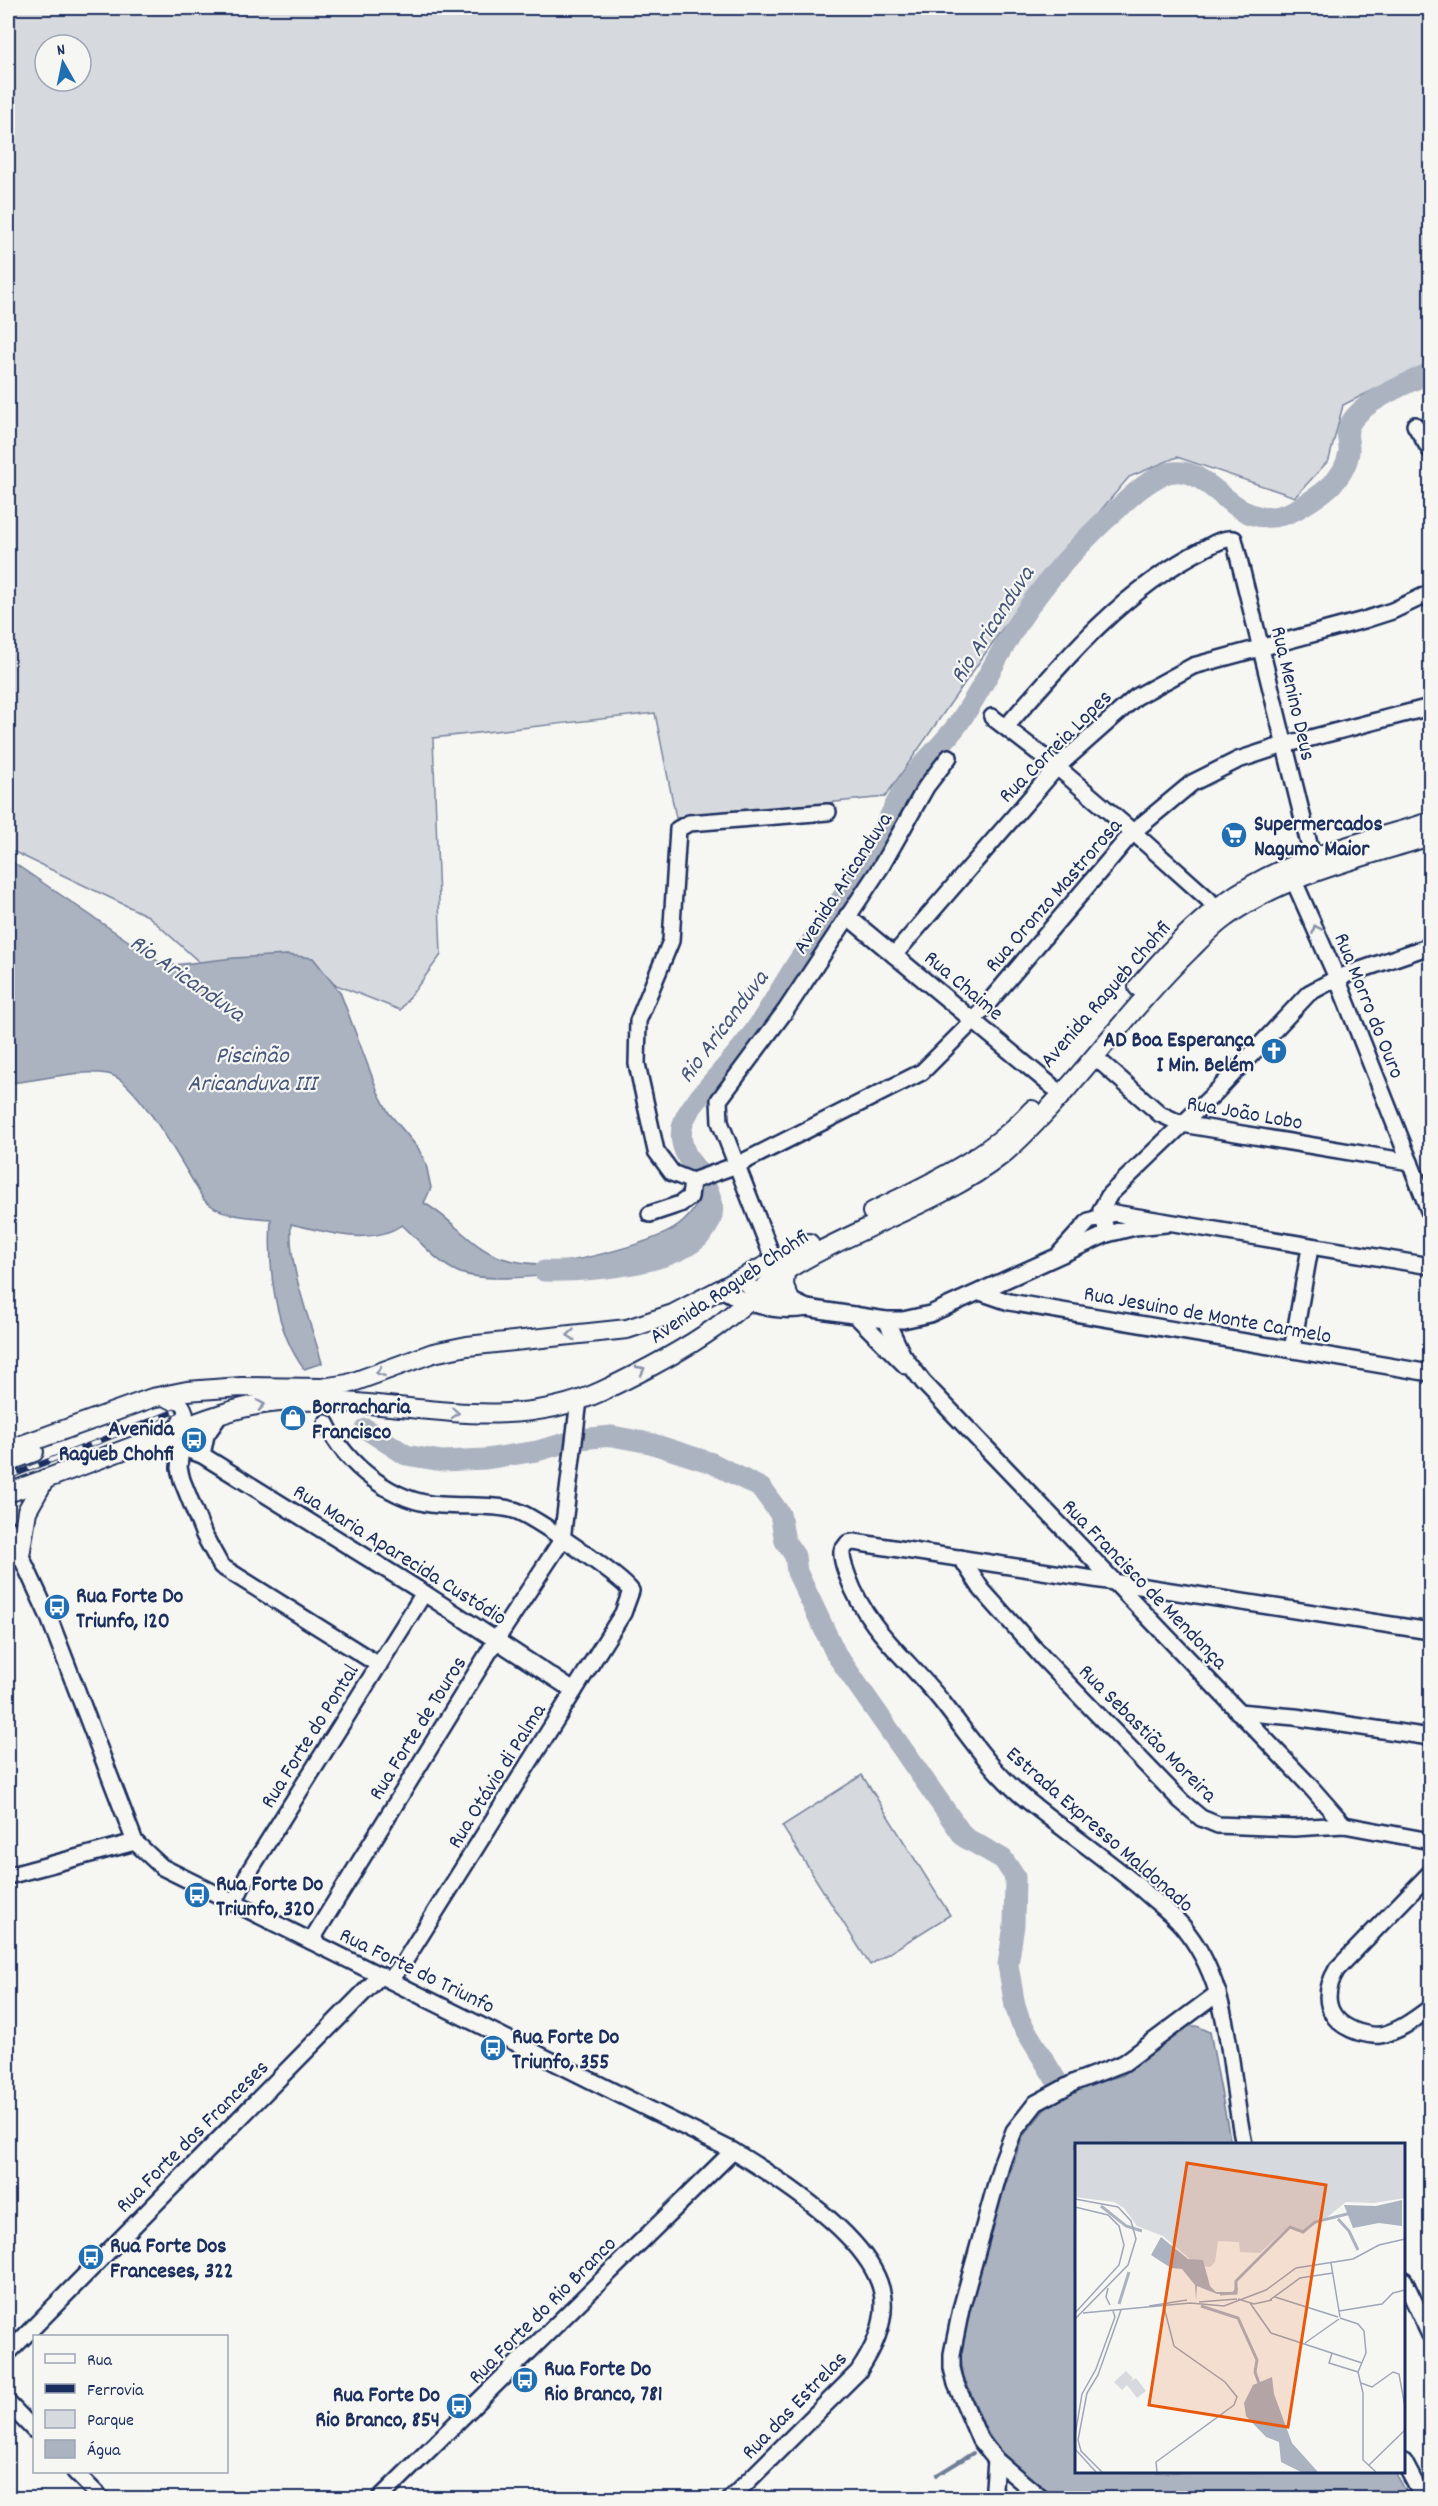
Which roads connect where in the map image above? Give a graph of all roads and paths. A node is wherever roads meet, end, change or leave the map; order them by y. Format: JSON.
{"nodes":[{"id":1,"x":1415,"y":425,"type":"dead end"},
{"id":2,"x":1431,"y":450,"type":"edge"},
{"id":3,"x":1431,"y":593,"type":"edge"},
{"id":4,"x":1261,"y":646,"type":"junction"},
{"id":5,"x":1431,"y":707,"type":"edge"},
{"id":6,"x":992,"y":717,"type":"dead end"},
{"id":7,"x":1006,"y":727,"type":"junction"},
{"id":8,"x":1284,"y":745,"type":"junction"},
{"id":9,"x":949,"y":757,"type":"dead end"},
{"id":10,"x":1057,"y":767,"type":"junction"},
{"id":11,"x":828,"y":812,"type":"dead end"},
{"id":12,"x":1431,"y":822,"type":"edge"},
{"id":13,"x":1133,"y":832,"type":"junction"},
{"id":14,"x":1431,"y":836,"type":"edge"},
{"id":15,"x":1313,"y":860,"type":"junction"},
{"id":16,"x":1294,"y":881,"type":"junction"},
{"id":17,"x":1220,"y":913,"type":"junction"},
{"id":18,"x":847,"y":916,"type":"junction"},
{"id":19,"x":1431,"y":946,"type":"edge"},
{"id":20,"x":894,"y":954,"type":"junction"},
{"id":21,"x":1337,"y":978,"type":"junction"},
{"id":22,"x":973,"y":1021,"type":"junction"},
{"id":23,"x":1095,"y":1057,"type":"junction"},
{"id":24,"x":1053,"y":1087,"type":"junction"},
{"id":25,"x":1182,"y":1124,"type":"junction"},
{"id":26,"x":1410,"y":1162,"type":"junction"},
{"id":27,"x":737,"y":1165,"type":"junction"},
{"id":28,"x":696,"y":1180,"type":"junction"},
{"id":29,"x":1431,"y":1213,"type":"edge"},
{"id":30,"x":650,"y":1214,"type":"dead end"},
{"id":31,"x":1101,"y":1216,"type":"junction"},
{"id":32,"x":1166,"y":1224,"type":"junction"},
{"id":33,"x":1107,"y":1234,"type":"junction"},
{"id":34,"x":769,"y":1248,"type":"dead end"},
{"id":35,"x":1310,"y":1248,"type":"junction"},
{"id":36,"x":1058,"y":1255,"type":"junction"},
{"id":37,"x":1431,"y":1266,"type":"edge"},
{"id":38,"x":785,"y":1271,"type":"junction"},
{"id":39,"x":741,"y":1280,"type":"junction"},
{"id":40,"x":723,"y":1290,"type":"junction"},
{"id":41,"x":980,"y":1292,"type":"junction"},
{"id":42,"x":751,"y":1297,"type":"junction"},
{"id":43,"x":790,"y":1300,"type":"junction"},
{"id":44,"x":807,"y":1308,"type":"junction"},
{"id":45,"x":855,"y":1316,"type":"junction"},
{"id":46,"x":886,"y":1320,"type":"junction"},
{"id":47,"x":1292,"y":1350,"type":"junction"},
{"id":48,"x":1431,"y":1372,"type":"edge"},
{"id":49,"x":916,"y":1373,"type":"junction"},
{"id":50,"x":163,"y":1396,"type":"junction"},
{"id":51,"x":579,"y":1400,"type":"junction"},
{"id":52,"x":137,"y":1403,"type":"junction"},
{"id":53,"x":220,"y":1414,"type":"junction"},
{"id":54,"x":326,"y":1423,"type":"dead end"},
{"id":55,"x":178,"y":1438,"type":"junction"},
{"id":56,"x":8,"y":1450,"type":"edge"},
{"id":57,"x":202,"y":1455,"type":"junction"},
{"id":58,"x":8,"y":1465,"type":"edge"},
{"id":59,"x":45,"y":1479,"type":"junction"},
{"id":60,"x":8,"y":1493,"type":"edge"},
{"id":61,"x":8,"y":1528,"type":"edge"},
{"id":62,"x":562,"y":1540,"type":"junction"},
{"id":63,"x":14,"y":1548,"type":"edge"},
{"id":64,"x":961,"y":1558,"type":"junction"},
{"id":65,"x":1115,"y":1582,"type":"junction"},
{"id":66,"x":424,"y":1593,"type":"junction"},
{"id":67,"x":1431,"y":1631,"type":"edge"},
{"id":68,"x":497,"y":1640,"type":"junction"},
{"id":69,"x":379,"y":1665,"type":"junction"},
{"id":70,"x":574,"y":1690,"type":"junction"},
{"id":71,"x":1238,"y":1712,"type":"junction"},
{"id":72,"x":1431,"y":1737,"type":"edge"},
{"id":73,"x":1344,"y":1825,"type":"junction"},
{"id":74,"x":1431,"y":1841,"type":"edge"},
{"id":75,"x":135,"y":1842,"type":"junction"},
{"id":76,"x":1431,"y":1873,"type":"edge"},
{"id":77,"x":8,"y":1876,"type":"edge"},
{"id":78,"x":234,"y":1902,"type":"junction"},
{"id":79,"x":311,"y":1941,"type":"junction"},
{"id":80,"x":385,"y":1978,"type":"junction"},
{"id":81,"x":1218,"y":1993,"type":"junction"},
{"id":82,"x":1431,"y":2008,"type":"edge"},
{"id":83,"x":1244,"y":2143,"type":"edge"},
{"id":84,"x":733,"y":2151,"type":"junction"},
{"id":85,"x":1405,"y":2282,"type":"edge"},
{"id":86,"x":1431,"y":2335,"type":"edge"},
{"id":87,"x":8,"y":2352,"type":"edge"},
{"id":88,"x":8,"y":2403,"type":"edge"},
{"id":89,"x":33,"y":2429,"type":"edge"},
{"id":90,"x":988,"y":2450,"type":"junction"},
{"id":91,"x":1405,"y":2464,"type":"edge"},
{"id":92,"x":76,"y":2473,"type":"edge"},
{"id":93,"x":101,"y":2499,"type":"edge"},
{"id":94,"x":380,"y":2499,"type":"edge"},
{"id":95,"x":731,"y":2499,"type":"edge"},
{"id":96,"x":996,"y":2499,"type":"edge"},
{"id":97,"x":1041,"y":2499,"type":"edge"},
{"id":98,"x":1423,"y":2499,"type":"edge"}],
"edges":[{"from":1,"to":2,"type":"street"},
{"from":3,"to":4,"type":"street","name":"Rua Correia Lopes"},
{"from":4,"to":7,"type":"street","name":"Rua Menino Deus"},
{"from":4,"to":8,"type":"street","name":"Rua Menino Deus"},
{"from":4,"to":10,"type":"street","name":"Rua Correia Lopes"},
{"from":5,"to":8,"type":"street","name":"Rua Oronzo Mastrorosa"},
{"from":6,"to":7,"type":"street"},
{"from":7,"to":10,"type":"street"},
{"from":8,"to":13,"type":"street","name":"Rua Oronzo Mastrorosa"},
{"from":8,"to":15,"type":"street","name":"Rua Menino Deus"},
{"from":9,"to":18,"type":"street","name":"Avenida Aricanduva"},
{"from":10,"to":13,"type":"street"},
{"from":10,"to":20,"type":"street","name":"Rua Correia Lopes"},
{"from":11,"to":28,"type":"street"},
{"from":12,"to":15,"type":"main road","name":"Avenida Ragueb Chohfi"},
{"from":13,"to":17,"type":"street"},
{"from":13,"to":22,"type":"street","name":"Rua Oronzo Mastrorosa"},
{"from":14,"to":16,"type":"main road","name":"Avenida Ragueb Chohfi"},
{"from":15,"to":17,"type":"main road","name":"Avenida Ragueb Chohfi"},
{"from":16,"to":17,"type":"main road","name":"Avenida Ragueb Chohfi"},
{"from":21,"to":16,"type":"street","name":"Rua Morro do Ouro","one_way":true},
{"from":17,"to":23,"type":"main road","name":"Avenida Ragueb Chohfi"},
{"from":17,"to":24,"type":"main road","name":"Avenida Ragueb Chohfi"},
{"from":18,"to":20,"type":"street","name":"Rua Chaime"},
{"from":18,"to":27,"type":"street","name":"Avenida Aricanduva"},
{"from":19,"to":21,"type":"street"},
{"from":20,"to":22,"type":"street","name":"Rua Chaime"},
{"from":21,"to":25,"type":"street"},
{"from":21,"to":26,"type":"street","name":"Rua Morro do Ouro"},
{"from":22,"to":24,"type":"street","name":"Rua Chaime"},
{"from":22,"to":27,"type":"street","name":"Rua Oronzo Mastrorosa"},
{"from":23,"to":25,"type":"street","name":"Rua João Lobo"},
{"from":23,"to":38,"type":"main road","name":"Avenida Ragueb Chohfi"},
{"from":24,"to":39,"type":"main road","name":"Avenida Ragueb Chohfi"},
{"from":25,"to":26,"type":"street","name":"Rua João Lobo"},
{"from":25,"to":31,"type":"street"},
{"from":26,"to":29,"type":"street","name":"Rua Morro do Ouro"},
{"from":27,"to":28,"type":"street","name":"Rua Oronzo Mastrorosa"},
{"from":27,"to":34,"type":"street"},
{"from":28,"to":30,"type":"street"},
{"from":31,"to":32,"type":"street"},
{"from":31,"to":33,"type":"street"},
{"from":31,"to":36,"type":"street"},
{"from":32,"to":33,"type":"street"},
{"from":32,"to":35,"type":"street"},
{"from":33,"to":36,"type":"street"},
{"from":35,"to":37,"type":"street"},
{"from":35,"to":47,"type":"street"},
{"from":36,"to":41,"type":"street"},
{"from":38,"to":42,"type":"main road","name":"Avenida Ragueb Chohfi"},
{"from":38,"to":43,"type":"main road"},
{"from":39,"to":40,"type":"main road","name":"Avenida Ragueb Chohfi"},
{"from":39,"to":42,"type":"street"},
{"from":40,"to":42,"type":"street"},
{"from":40,"to":50,"type":"main road","name":"Avenida Ragueb Chohfi","one_way":true},
{"from":41,"to":46,"type":"street"},
{"from":41,"to":47,"type":"street","name":"Rua Jesuino de Monte Carmelo"},
{"from":42,"to":43,"type":"street"},
{"from":42,"to":44,"type":"street"},
{"from":51,"to":42,"type":"main road","name":"Avenida Ragueb Chohfi","one_way":true},
{"from":43,"to":44,"type":"street"},
{"from":44,"to":45,"type":"street"},
{"from":45,"to":46,"type":"street"},
{"from":45,"to":49,"type":"street","name":"Rua Francisco de Mendonça"},
{"from":46,"to":49,"type":"street","name":"Rua Francisco de Mendonça"},
{"from":47,"to":48,"type":"street","name":"Rua Jesuino de Monte Carmelo"},
{"from":49,"to":65,"type":"street","name":"Rua Francisco de Mendonça"},
{"from":50,"to":52,"type":"main road","name":"Avenida Ragueb Chohfi"},
{"from":50,"to":55,"type":"main road"},
{"from":53,"to":51,"type":"main road","name":"Avenida Ragueb Chohfi","one_way":true},
{"from":51,"to":62,"type":"street"},
{"from":52,"to":56,"type":"main road","name":"Avenida Ragueb Chohfi"},
{"from":52,"to":58,"type":"main road"},
{"from":53,"to":55,"type":"main road","name":"Avenida Ragueb Chohfi"},
{"from":53,"to":57,"type":"street"},
{"from":54,"to":62,"type":"street"},
{"from":55,"to":57,"type":"street","name":"Rua Maria Aparecida Custódio"},
{"from":55,"to":59,"type":"main road","name":"Avenida Ragueb Chohfi"},
{"from":55,"to":69,"type":"street"},
{"from":57,"to":66,"type":"street","name":"Rua Maria Aparecida Custódio"},
{"from":59,"to":60,"type":"main road","name":"Avenida Ragueb Chohfi"},
{"from":59,"to":63,"type":"main road"},
{"from":61,"to":63,"type":"street","name":"Rua Forte do Triunfo"},
{"from":62,"to":68,"type":"street","name":"Rua Forte de Touros"},
{"from":62,"to":70,"type":"street","name":"Rua Otávio di Palma"},
{"from":63,"to":75,"type":"street","name":"Rua Forte do Triunfo"},
{"from":64,"to":65,"type":"street"},
{"from":64,"to":73,"type":"street","name":"Rua Sebastião Moreira"},
{"from":64,"to":81,"type":"street","name":"Estrada Expresso Maldonado"},
{"from":65,"to":67,"type":"street"},
{"from":65,"to":71,"type":"street","name":"Rua Francisco de Mendonça"},
{"from":66,"to":68,"type":"street","name":"Rua Maria Aparecida Custódio"},
{"from":66,"to":69,"type":"street","name":"Rua Forte do Pontal"},
{"from":68,"to":70,"type":"street","name":"Rua Maria Aparecida Custódio"},
{"from":68,"to":79,"type":"street","name":"Rua Forte de Touros"},
{"from":69,"to":78,"type":"street","name":"Rua Forte do Pontal"},
{"from":70,"to":80,"type":"street","name":"Rua Otávio di Palma"},
{"from":71,"to":72,"type":"street"},
{"from":71,"to":73,"type":"street","name":"Rua Francisco de Mendonça"},
{"from":73,"to":74,"type":"street","name":"Rua Sebastião Moreira"},
{"from":75,"to":77,"type":"street"},
{"from":75,"to":78,"type":"street","name":"Rua Forte do Triunfo"},
{"from":76,"to":82,"type":"street"},
{"from":78,"to":79,"type":"street","name":"Rua Forte do Triunfo"},
{"from":79,"to":80,"type":"street","name":"Rua Forte do Triunfo"},
{"from":80,"to":84,"type":"street","name":"Rua Forte do Triunfo"},
{"from":80,"to":87,"type":"street","name":"Rua Forte dos Franceses"},
{"from":81,"to":83,"type":"street","name":"Estrada Expresso Maldonado"},
{"from":81,"to":90,"type":"street"},
{"from":84,"to":94,"type":"street","name":"Rua Forte do Rio Branco"},
{"from":84,"to":95,"type":"street","name":"Rua das Estrelas"},
{"from":85,"to":86,"type":"street"},
{"from":88,"to":89,"type":"street"},
{"from":90,"to":96,"type":"street"},
{"from":90,"to":97,"type":"street"},
{"from":91,"to":98,"type":"street"},
{"from":92,"to":93,"type":"street"}]}
